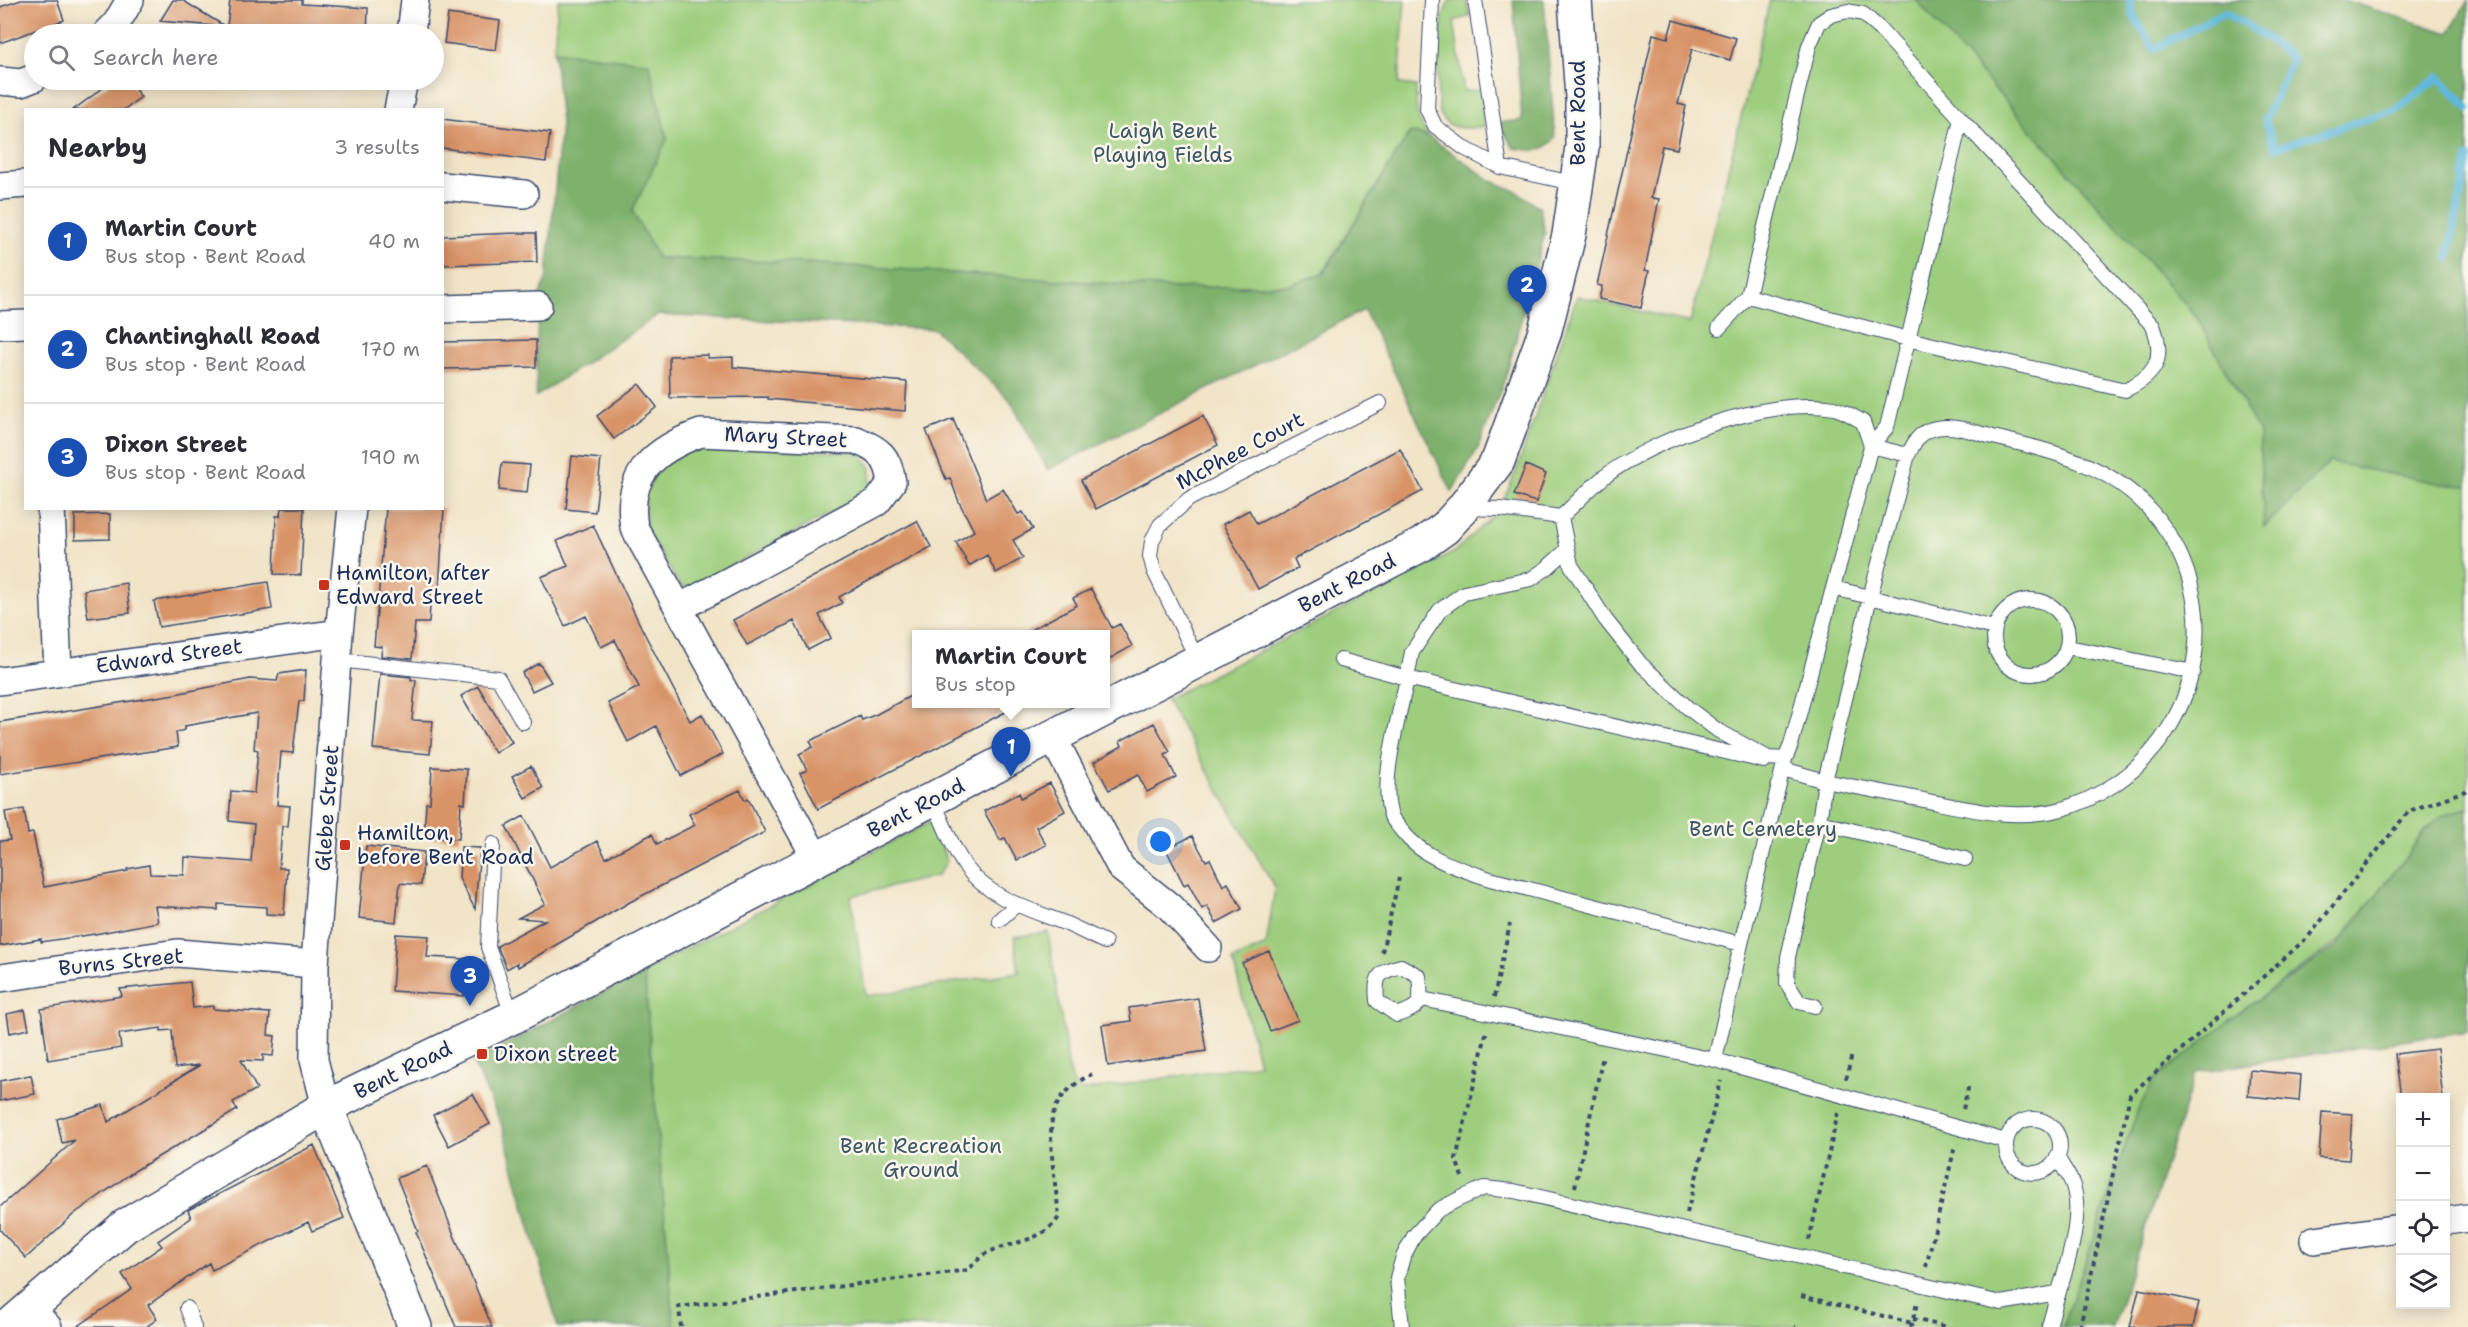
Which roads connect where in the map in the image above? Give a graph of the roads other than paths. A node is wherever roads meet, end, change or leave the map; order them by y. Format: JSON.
{"nodes":[{"id":1,"x":130,"y":0,"type":"edge"},
{"id":2,"x":415,"y":0,"type":"edge"},
{"id":3,"x":1432,"y":0,"type":"edge"},
{"id":4,"x":1475,"y":0,"type":"edge"},
{"id":5,"x":1575,"y":0,"type":"edge"},
{"id":6,"x":116,"y":24,"type":"edge"},
{"id":7,"x":412,"y":24,"type":"edge"},
{"id":8,"x":0,"y":81,"type":"edge"},
{"id":9,"x":24,"y":82,"type":"edge"},
{"id":10,"x":402,"y":90,"type":"edge"},
{"id":11,"x":398,"y":108,"type":"edge"},
{"id":12,"x":1961,"y":119,"type":"junction"},
{"id":13,"x":1500,"y":167,"type":"junction"},
{"id":14,"x":24,"y":184,"type":"edge"},
{"id":15,"x":1577,"y":184,"type":"junction"},
{"id":16,"x":0,"y":186,"type":"edge"},
{"id":17,"x":444,"y":186,"type":"edge"},
{"id":18,"x":524,"y":194,"type":"dead end"},
{"id":19,"x":1748,"y":296,"type":"junction"},
{"id":20,"x":538,"y":306,"type":"dead end"},
{"id":21,"x":444,"y":309,"type":"edge"},
{"id":22,"x":24,"y":324,"type":"edge"},
{"id":23,"x":0,"y":325,"type":"edge"},
{"id":24,"x":1719,"y":328,"type":"dead end"},
{"id":25,"x":1908,"y":339,"type":"junction"},
{"id":26,"x":1380,"y":403,"type":"dead end"},
{"id":27,"x":1871,"y":446,"type":"junction"},
{"id":28,"x":1908,"y":455,"type":"junction"},
{"id":29,"x":1462,"y":508,"type":"junction"},
{"id":30,"x":51,"y":510,"type":"edge"},
{"id":31,"x":352,"y":510,"type":"edge"},
{"id":32,"x":1561,"y":518,"type":"junction"},
{"id":33,"x":1568,"y":549,"type":"junction"},
{"id":34,"x":1833,"y":588,"type":"junction"},
{"id":35,"x":1870,"y":597,"type":"junction"},
{"id":36,"x":679,"y":608,"type":"junction"},
{"id":37,"x":1994,"y":628,"type":"junction"},
{"id":38,"x":339,"y":633,"type":"junction"},
{"id":39,"x":2068,"y":647,"type":"junction"},
{"id":40,"x":338,"y":660,"type":"junction"},
{"id":41,"x":1341,"y":660,"type":"dead end"},
{"id":42,"x":1198,"y":661,"type":"junction"},
{"id":43,"x":58,"y":672,"type":"junction"},
{"id":44,"x":2193,"y":672,"type":"junction"},
{"id":45,"x":1407,"y":678,"type":"junction"},
{"id":46,"x":0,"y":681,"type":"edge"},
{"id":47,"x":1109,"y":708,"type":"edge"},
{"id":48,"x":1110,"y":708,"type":"edge"},
{"id":49,"x":522,"y":722,"type":"dead end"},
{"id":50,"x":1053,"y":738,"type":"junction"},
{"id":51,"x":1768,"y":758,"type":"junction"},
{"id":52,"x":1784,"y":764,"type":"junction"},
{"id":53,"x":1826,"y":781,"type":"junction"},
{"id":54,"x":933,"y":800,"type":"junction"},
{"id":55,"x":1819,"y":822,"type":"junction"},
{"id":56,"x":493,"y":844,"type":"dead end"},
{"id":57,"x":816,"y":858,"type":"junction"},
{"id":58,"x":1965,"y":860,"type":"dead end"},
{"id":59,"x":1017,"y":904,"type":"junction"},
{"id":60,"x":999,"y":920,"type":"dead end"},
{"id":61,"x":1105,"y":942,"type":"dead end"},
{"id":62,"x":1741,"y":944,"type":"junction"},
{"id":63,"x":1208,"y":948,"type":"dead end"},
{"id":64,"x":315,"y":964,"type":"junction"},
{"id":65,"x":0,"y":978,"type":"edge"},
{"id":66,"x":1422,"y":999,"type":"junction"},
{"id":67,"x":1815,"y":1006,"type":"dead end"},
{"id":68,"x":513,"y":1017,"type":"junction"},
{"id":69,"x":1720,"y":1061,"type":"junction"},
{"id":70,"x":326,"y":1107,"type":"junction"},
{"id":71,"x":2007,"y":1140,"type":"junction"},
{"id":72,"x":2057,"y":1158,"type":"junction"},
{"id":73,"x":2468,"y":1218,"type":"edge"},
{"id":74,"x":2450,"y":1220,"type":"edge"},
{"id":75,"x":2396,"y":1229,"type":"edge"},
{"id":76,"x":2314,"y":1240,"type":"dead end"},
{"id":77,"x":2057,"y":1293,"type":"junction"},
{"id":78,"x":187,"y":1308,"type":"dead end"},
{"id":79,"x":28,"y":1321,"type":"edge"},
{"id":80,"x":194,"y":1327,"type":"edge"},
{"id":81,"x":415,"y":1327,"type":"edge"},
{"id":82,"x":1402,"y":1327,"type":"edge"},
{"id":83,"x":2049,"y":1327,"type":"edge"}],
"edges":[{"from":1,"to":6,"type":"street"},
{"from":2,"to":7,"type":"street"},
{"from":3,"to":13,"type":"lane"},
{"from":4,"to":13,"type":"lane"},
{"from":5,"to":15,"type":"street","name":"Bent Road"},
{"from":8,"to":9,"type":"street"},
{"from":10,"to":11,"type":"street"},
{"from":12,"to":19,"type":"lane"},
{"from":12,"to":25,"type":"lane"},
{"from":12,"to":25,"type":"lane"},
{"from":13,"to":15,"type":"lane"},
{"from":14,"to":16,"type":"street"},
{"from":15,"to":29,"type":"street","name":"Bent Road"},
{"from":17,"to":18,"type":"street"},
{"from":19,"to":24,"type":"lane"},
{"from":19,"to":25,"type":"lane"},
{"from":20,"to":21,"type":"street"},
{"from":22,"to":23,"type":"street"},
{"from":25,"to":27,"type":"lane"},
{"from":26,"to":42,"type":"lane","name":"McPhee Court"},
{"from":27,"to":28,"type":"lane"},
{"from":27,"to":32,"type":"lane"},
{"from":27,"to":34,"type":"lane"},
{"from":28,"to":35,"type":"lane"},
{"from":28,"to":44,"type":"lane"},
{"from":29,"to":32,"type":"lane"},
{"from":29,"to":42,"type":"street","name":"Bent Road"},
{"from":30,"to":43,"type":"street"},
{"from":31,"to":38,"type":"street","name":"Glebe Street"},
{"from":32,"to":33,"type":"lane"},
{"from":33,"to":45,"type":"lane"},
{"from":33,"to":51,"type":"lane"},
{"from":34,"to":35,"type":"lane"},
{"from":34,"to":52,"type":"lane"},
{"from":35,"to":37,"type":"lane"},
{"from":35,"to":53,"type":"lane"},
{"from":36,"to":36,"type":"street","name":"Mary Street"},
{"from":36,"to":57,"type":"street","name":"Mary Street"},
{"from":37,"to":39,"type":"lane"},
{"from":37,"to":39,"type":"lane"},
{"from":38,"to":40,"type":"street","name":"Glebe Street"},
{"from":38,"to":43,"type":"street","name":"Edward Street"},
{"from":39,"to":44,"type":"lane"},
{"from":40,"to":49,"type":"lane"},
{"from":40,"to":64,"type":"street","name":"Glebe Street"},
{"from":41,"to":45,"type":"lane"},
{"from":42,"to":48,"type":"street","name":"Bent Road"},
{"from":43,"to":46,"type":"street","name":"Edward Street"},
{"from":44,"to":53,"type":"lane"},
{"from":45,"to":51,"type":"lane"},
{"from":45,"to":62,"type":"lane"},
{"from":47,"to":50,"type":"street","name":"Bent Road"},
{"from":50,"to":54,"type":"street","name":"Bent Road"},
{"from":50,"to":63,"type":"street"},
{"from":51,"to":52,"type":"lane"},
{"from":52,"to":53,"type":"lane"},
{"from":52,"to":62,"type":"lane"},
{"from":53,"to":55,"type":"lane"},
{"from":54,"to":57,"type":"street","name":"Bent Road"},
{"from":54,"to":59,"type":"lane"},
{"from":55,"to":58,"type":"lane"},
{"from":55,"to":67,"type":"lane"},
{"from":56,"to":68,"type":"lane"},
{"from":57,"to":68,"type":"street","name":"Bent Road"},
{"from":59,"to":60,"type":"lane"},
{"from":59,"to":61,"type":"lane"},
{"from":62,"to":69,"type":"lane"},
{"from":64,"to":65,"type":"street","name":"Burns Street"},
{"from":64,"to":70,"type":"street","name":"Glebe Street"},
{"from":66,"to":66,"type":"lane"},
{"from":66,"to":69,"type":"lane"},
{"from":68,"to":70,"type":"street","name":"Bent Road"},
{"from":69,"to":71,"type":"lane"},
{"from":70,"to":79,"type":"street","name":"Bent Road"},
{"from":70,"to":81,"type":"street"},
{"from":71,"to":72,"type":"lane"},
{"from":71,"to":72,"type":"lane"},
{"from":72,"to":77,"type":"lane"},
{"from":73,"to":74,"type":"street"},
{"from":75,"to":76,"type":"street"},
{"from":77,"to":82,"type":"lane"},
{"from":77,"to":83,"type":"lane"},
{"from":78,"to":80,"type":"lane"}]}
